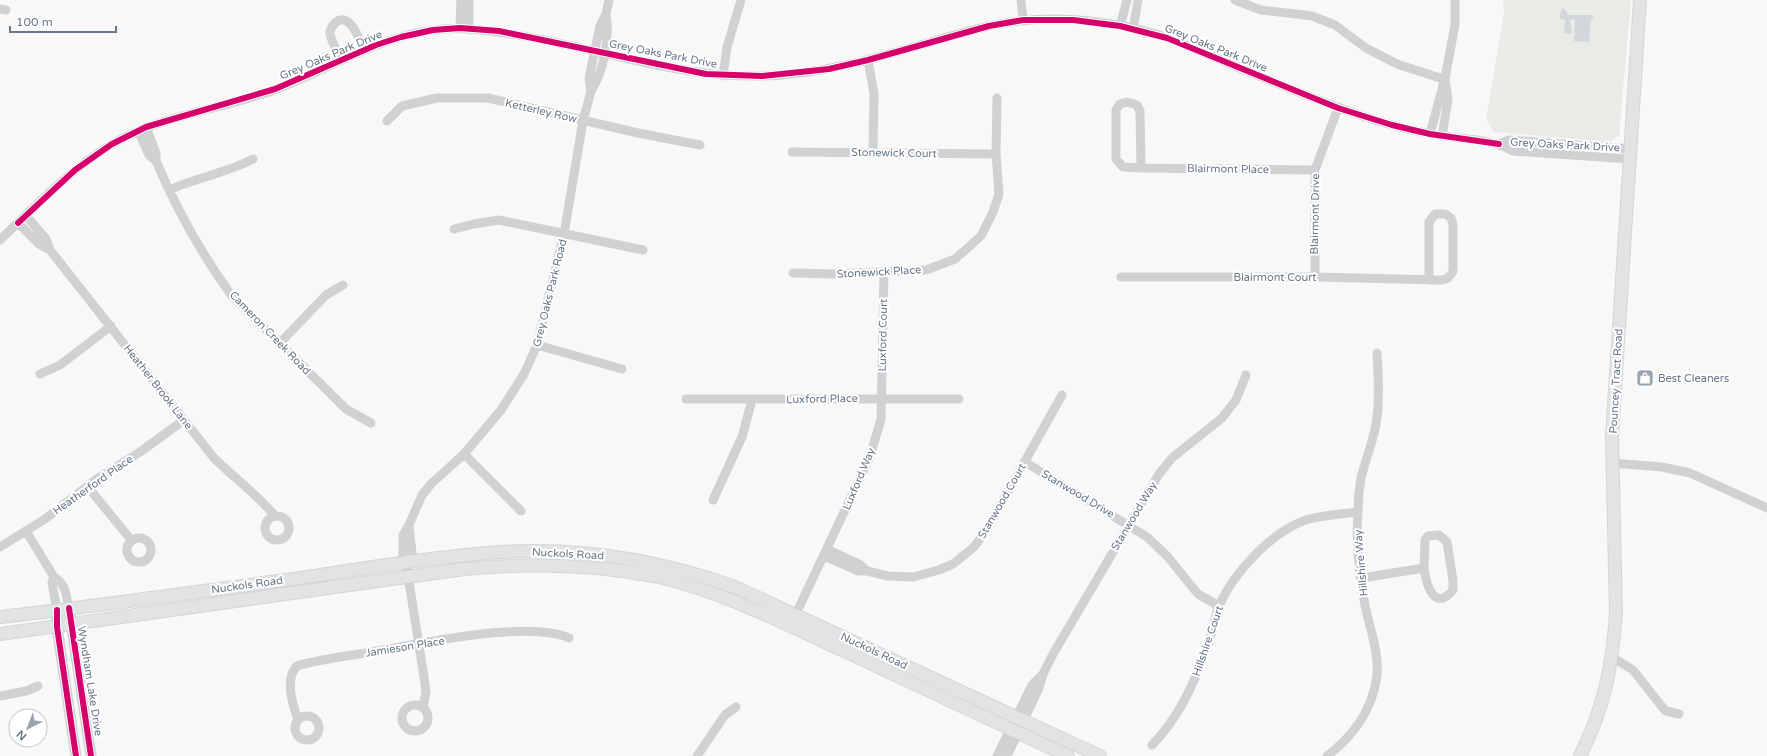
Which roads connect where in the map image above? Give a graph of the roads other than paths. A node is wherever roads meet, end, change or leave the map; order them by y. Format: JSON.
{"nodes":[{"id":1,"x":461,"y":0,"type":"edge"},
{"id":2,"x":469,"y":0,"type":"edge"},
{"id":3,"x":609,"y":0,"type":"edge"},
{"id":4,"x":742,"y":0,"type":"edge"},
{"id":5,"x":1021,"y":0,"type":"edge"},
{"id":6,"x":1127,"y":0,"type":"edge"},
{"id":7,"x":1138,"y":0,"type":"edge"},
{"id":8,"x":1235,"y":0,"type":"edge"},
{"id":9,"x":1456,"y":0,"type":"edge"},
{"id":10,"x":1640,"y":0,"type":"edge"},
{"id":11,"x":1023,"y":20,"type":"junction"},
{"id":12,"x":1120,"y":26,"type":"junction"},
{"id":13,"x":465,"y":28,"type":"junction"},
{"id":14,"x":1133,"y":29,"type":"junction"},
{"id":15,"x":364,"y":50,"type":"junction"},
{"id":16,"x":600,"y":52,"type":"junction"},
{"id":17,"x":341,"y":60,"type":"junction"},
{"id":18,"x":868,"y":60,"type":"junction"},
{"id":19,"x":723,"y":76,"type":"junction"},
{"id":20,"x":1445,"y":78,"type":"junction"},
{"id":21,"x":997,"y":98,"type":"dead end"},
{"id":22,"x":1338,"y":108,"type":"junction"},
{"id":23,"x":387,"y":121,"type":"dead end"},
{"id":24,"x":583,"y":121,"type":"junction"},
{"id":25,"x":142,"y":129,"type":"junction"},
{"id":26,"x":1430,"y":134,"type":"junction"},
{"id":27,"x":1442,"y":136,"type":"junction"},
{"id":28,"x":700,"y":145,"type":"dead end"},
{"id":29,"x":792,"y":152,"type":"dead end"},
{"id":30,"x":873,"y":152,"type":"junction"},
{"id":31,"x":996,"y":154,"type":"junction"},
{"id":32,"x":1630,"y":154,"type":"junction"},
{"id":33,"x":252,"y":159,"type":"dead end"},
{"id":34,"x":1141,"y":168,"type":"junction"},
{"id":35,"x":1315,"y":170,"type":"junction"},
{"id":36,"x":169,"y":190,"type":"junction"},
{"id":37,"x":26,"y":216,"type":"junction"},
{"id":38,"x":18,"y":223,"type":"junction"},
{"id":39,"x":454,"y":229,"type":"dead end"},
{"id":40,"x":564,"y":234,"type":"junction"},
{"id":41,"x":0,"y":240,"type":"edge"},
{"id":42,"x":50,"y":250,"type":"junction"},
{"id":43,"x":643,"y":250,"type":"dead end"},
{"id":44,"x":884,"y":272,"type":"junction"},
{"id":45,"x":793,"y":273,"type":"dead end"},
{"id":46,"x":1121,"y":277,"type":"dead end"},
{"id":47,"x":1314,"y":277,"type":"junction"},
{"id":48,"x":1429,"y":280,"type":"junction"},
{"id":49,"x":343,"y":285,"type":"dead end"},
{"id":50,"x":111,"y":326,"type":"junction"},
{"id":51,"x":279,"y":344,"type":"junction"},
{"id":52,"x":537,"y":345,"type":"junction"},
{"id":53,"x":1377,"y":353,"type":"dead end"},
{"id":54,"x":622,"y":369,"type":"dead end"},
{"id":55,"x":40,"y":374,"type":"dead end"},
{"id":56,"x":1246,"y":375,"type":"dead end"},
{"id":57,"x":1062,"y":395,"type":"dead end"},
{"id":58,"x":882,"y":398,"type":"junction"},
{"id":59,"x":686,"y":399,"type":"dead end"},
{"id":60,"x":959,"y":399,"type":"dead end"},
{"id":61,"x":752,"y":400,"type":"junction"},
{"id":62,"x":184,"y":420,"type":"junction"},
{"id":63,"x":371,"y":423,"type":"dead end"},
{"id":64,"x":464,"y":454,"type":"junction"},
{"id":65,"x":1025,"y":462,"type":"junction"},
{"id":66,"x":1612,"y":463,"type":"junction"},
{"id":67,"x":88,"y":486,"type":"junction"},
{"id":68,"x":713,"y":500,"type":"dead end"},
{"id":69,"x":1767,"y":508,"type":"edge"},
{"id":70,"x":521,"y":511,"type":"dead end"},
{"id":71,"x":1358,"y":512,"type":"junction"},
{"id":72,"x":275,"y":516,"type":"dead end"},
{"id":73,"x":1129,"y":525,"type":"junction"},
{"id":74,"x":26,"y":531,"type":"junction"},
{"id":75,"x":132,"y":541,"type":"dead end"},
{"id":76,"x":0,"y":547,"type":"edge"},
{"id":77,"x":825,"y":552,"type":"junction"},
{"id":78,"x":408,"y":563,"type":"junction"},
{"id":79,"x":1424,"y":568,"type":"junction"},
{"id":80,"x":407,"y":576,"type":"junction"},
{"id":81,"x":54,"y":577,"type":"junction"},
{"id":82,"x":1362,"y":578,"type":"junction"},
{"id":83,"x":1218,"y":606,"type":"junction"},
{"id":84,"x":69,"y":608,"type":"junction"},
{"id":85,"x":57,"y":610,"type":"junction"},
{"id":86,"x":796,"y":615,"type":"junction"},
{"id":87,"x":0,"y":617,"type":"edge"},
{"id":88,"x":71,"y":625,"type":"junction"},
{"id":89,"x":791,"y":626,"type":"junction"},
{"id":90,"x":57,"y":627,"type":"junction"},
{"id":91,"x":0,"y":634,"type":"edge"},
{"id":92,"x":569,"y":638,"type":"dead end"},
{"id":93,"x":418,"y":644,"type":"junction"},
{"id":94,"x":1612,"y":658,"type":"junction"},
{"id":95,"x":38,"y":686,"type":"dead end"},
{"id":96,"x":0,"y":696,"type":"edge"},
{"id":97,"x":422,"y":707,"type":"dead end"},
{"id":98,"x":736,"y":707,"type":"dead end"},
{"id":99,"x":1679,"y":714,"type":"dead end"},
{"id":100,"x":1020,"y":718,"type":"junction"},
{"id":101,"x":298,"y":720,"type":"dead end"},
{"id":102,"x":1014,"y":730,"type":"junction"},
{"id":103,"x":1152,"y":745,"type":"dead end"},
{"id":104,"x":76,"y":756,"type":"edge"},
{"id":105,"x":91,"y":756,"type":"edge"},
{"id":106,"x":697,"y":756,"type":"edge"},
{"id":107,"x":997,"y":756,"type":"edge"},
{"id":108,"x":1007,"y":756,"type":"edge"},
{"id":109,"x":1068,"y":756,"type":"edge"},
{"id":110,"x":1100,"y":756,"type":"edge"},
{"id":111,"x":1327,"y":756,"type":"edge"},
{"id":112,"x":1580,"y":756,"type":"edge"}],
"edges":[{"from":1,"to":13,"type":"street"},
{"from":2,"to":13,"type":"street"},
{"from":3,"to":16,"type":"street","name":"Grey Oaks Park Road"},
{"from":4,"to":19,"type":"street"},
{"from":5,"to":11,"type":"street"},
{"from":6,"to":12,"type":"street"},
{"from":7,"to":14,"type":"street"},
{"from":8,"to":20,"type":"street"},
{"from":9,"to":20,"type":"street"},
{"from":10,"to":32,"type":"main road","name":"Pouncey Tract Road"},
{"from":11,"to":12,"type":"street","name":"Grey Oaks Park Drive"},
{"from":11,"to":18,"type":"street","name":"Grey Oaks Park Drive"},
{"from":12,"to":14,"type":"street","name":"Grey Oaks Park Drive"},
{"from":13,"to":15,"type":"street","name":"Grey Oaks Park Drive"},
{"from":13,"to":16,"type":"street","name":"Grey Oaks Park Drive"},
{"from":14,"to":22,"type":"street","name":"Grey Oaks Park Drive"},
{"from":15,"to":17,"type":"street","name":"Grey Oaks Park Drive"},
{"from":15,"to":17,"type":"street"},
{"from":16,"to":19,"type":"street","name":"Grey Oaks Park Drive"},
{"from":16,"to":24,"type":"street","name":"Grey Oaks Park Road"},
{"from":17,"to":25,"type":"street","name":"Grey Oaks Park Drive"},
{"from":18,"to":19,"type":"street","name":"Grey Oaks Park Drive"},
{"from":18,"to":30,"type":"street"},
{"from":20,"to":26,"type":"street"},
{"from":20,"to":27,"type":"street"},
{"from":21,"to":31,"type":"street","name":"Stonewick Place"},
{"from":22,"to":26,"type":"street","name":"Grey Oaks Park Drive"},
{"from":22,"to":35,"type":"street","name":"Blairmont Drive"},
{"from":23,"to":24,"type":"street","name":"Ketterley Row"},
{"from":24,"to":28,"type":"street","name":"Ketterley Row"},
{"from":24,"to":40,"type":"street","name":"Grey Oaks Park Road"},
{"from":25,"to":36,"type":"street","name":"Cameron Creek Road"},
{"from":25,"to":37,"type":"street","name":"Grey Oaks Park Drive"},
{"from":26,"to":27,"type":"street","name":"Grey Oaks Park Drive"},
{"from":27,"to":32,"type":"street","name":"Grey Oaks Park Drive"},
{"from":29,"to":30,"type":"street","name":"Stonewick Court"},
{"from":30,"to":31,"type":"street","name":"Stonewick Court"},
{"from":31,"to":44,"type":"street","name":"Stonewick Place"},
{"from":32,"to":66,"type":"main road","name":"Pouncey Tract Road"},
{"from":33,"to":36,"type":"street"},
{"from":34,"to":34,"type":"street","name":"Blairmont Place"},
{"from":34,"to":35,"type":"street","name":"Blairmont Place"},
{"from":35,"to":47,"type":"street","name":"Blairmont Drive"},
{"from":36,"to":51,"type":"street","name":"Cameron Creek Road"},
{"from":37,"to":38,"type":"street","name":"Grey Oaks Park Drive"},
{"from":37,"to":42,"type":"street"},
{"from":38,"to":41,"type":"street","name":"Grey Oaks Park Drive"},
{"from":38,"to":42,"type":"street"},
{"from":39,"to":40,"type":"street"},
{"from":40,"to":43,"type":"street"},
{"from":40,"to":52,"type":"street","name":"Grey Oaks Park Road"},
{"from":42,"to":50,"type":"street","name":"Heather Brook Lane"},
{"from":44,"to":45,"type":"street","name":"Stonewick Place"},
{"from":44,"to":58,"type":"street","name":"Luxford Court"},
{"from":46,"to":47,"type":"street","name":"Blairmont Court"},
{"from":47,"to":48,"type":"street","name":"Blairmont Court"},
{"from":48,"to":48,"type":"street","name":"Blairmont Court"},
{"from":49,"to":51,"type":"street"},
{"from":50,"to":55,"type":"street"},
{"from":50,"to":62,"type":"street","name":"Heather Brook Lane"},
{"from":51,"to":63,"type":"street","name":"Cameron Creek Road"},
{"from":52,"to":54,"type":"street"},
{"from":52,"to":64,"type":"street","name":"Grey Oaks Park Road"},
{"from":53,"to":71,"type":"street","name":"Hillshire Way"},
{"from":56,"to":73,"type":"street","name":"Stanwood Way"},
{"from":57,"to":65,"type":"street","name":"Stanwood Court"},
{"from":58,"to":60,"type":"street","name":"Luxford Place"},
{"from":58,"to":61,"type":"street","name":"Luxford Place"},
{"from":58,"to":77,"type":"street","name":"Luxford Way"},
{"from":59,"to":61,"type":"street","name":"Luxford Place"},
{"from":61,"to":68,"type":"street"},
{"from":62,"to":67,"type":"street","name":"Heatherford Place"},
{"from":62,"to":72,"type":"street","name":"Heather Brook Lane"},
{"from":64,"to":70,"type":"street"},
{"from":64,"to":78,"type":"street","name":"Grey Oaks Park Road"},
{"from":65,"to":73,"type":"street","name":"Stanwood Drive"},
{"from":65,"to":77,"type":"street","name":"Stanwood Court"},
{"from":66,"to":69,"type":"street"},
{"from":66,"to":94,"type":"main road","name":"Pouncey Tract Road"},
{"from":67,"to":74,"type":"street","name":"Heatherford Place"},
{"from":67,"to":75,"type":"street"},
{"from":71,"to":82,"type":"street","name":"Hillshire Way"},
{"from":71,"to":83,"type":"street","name":"Hillshire Court"},
{"from":73,"to":83,"type":"street","name":"Stanwood Drive"},
{"from":73,"to":100,"type":"street","name":"Stanwood Way"},
{"from":74,"to":76,"type":"street","name":"Heatherford Place"},
{"from":74,"to":81,"type":"street"},
{"from":77,"to":86,"type":"street","name":"Luxford Way"},
{"from":78,"to":80,"type":"street","name":"Grey Oaks Park Road"},
{"from":78,"to":84,"type":"main road","name":"Nuckols Road"},
{"from":78,"to":86,"type":"main road","name":"Nuckols Road"},
{"from":79,"to":79,"type":"street"},
{"from":79,"to":82,"type":"street"},
{"from":80,"to":88,"type":"main road","name":"Nuckols Road"},
{"from":80,"to":89,"type":"main road","name":"Nuckols Road"},
{"from":80,"to":93,"type":"street","name":"Grey Oaks Park Road"},
{"from":81,"to":84,"type":"street"},
{"from":81,"to":85,"type":"street"},
{"from":82,"to":111,"type":"street","name":"Hillshire Way"},
{"from":83,"to":103,"type":"street","name":"Hillshire Court"},
{"from":84,"to":85,"type":"main road","name":"Nuckols Road"},
{"from":84,"to":88,"type":"street","name":"Wyndham Lake Drive"},
{"from":85,"to":87,"type":"main road","name":"Nuckols Road"},
{"from":85,"to":90,"type":"street"},
{"from":86,"to":89,"type":"street","name":"Luxford Way"},
{"from":86,"to":100,"type":"main road","name":"Nuckols Road"},
{"from":88,"to":90,"type":"main road","name":"Nuckols Road"},
{"from":88,"to":105,"type":"street","name":"Wyndham Lake Drive"},
{"from":89,"to":102,"type":"main road","name":"Nuckols Road"},
{"from":90,"to":91,"type":"main road","name":"Nuckols Road"},
{"from":90,"to":104,"type":"street"},
{"from":92,"to":93,"type":"street","name":"Jamieson Place"},
{"from":93,"to":97,"type":"street","name":"Grey Oaks Park Road"},
{"from":93,"to":101,"type":"street","name":"Jamieson Place"},
{"from":94,"to":99,"type":"street"},
{"from":94,"to":112,"type":"main road","name":"Pouncey Tract Road"},
{"from":95,"to":96,"type":"street"},
{"from":98,"to":106,"type":"street"},
{"from":100,"to":102,"type":"street","name":"Stanwood Way"},
{"from":100,"to":110,"type":"main road","name":"Nuckols Road"},
{"from":102,"to":107,"type":"street"},
{"from":102,"to":108,"type":"street"},
{"from":102,"to":109,"type":"main road","name":"Nuckols Road"}]}
